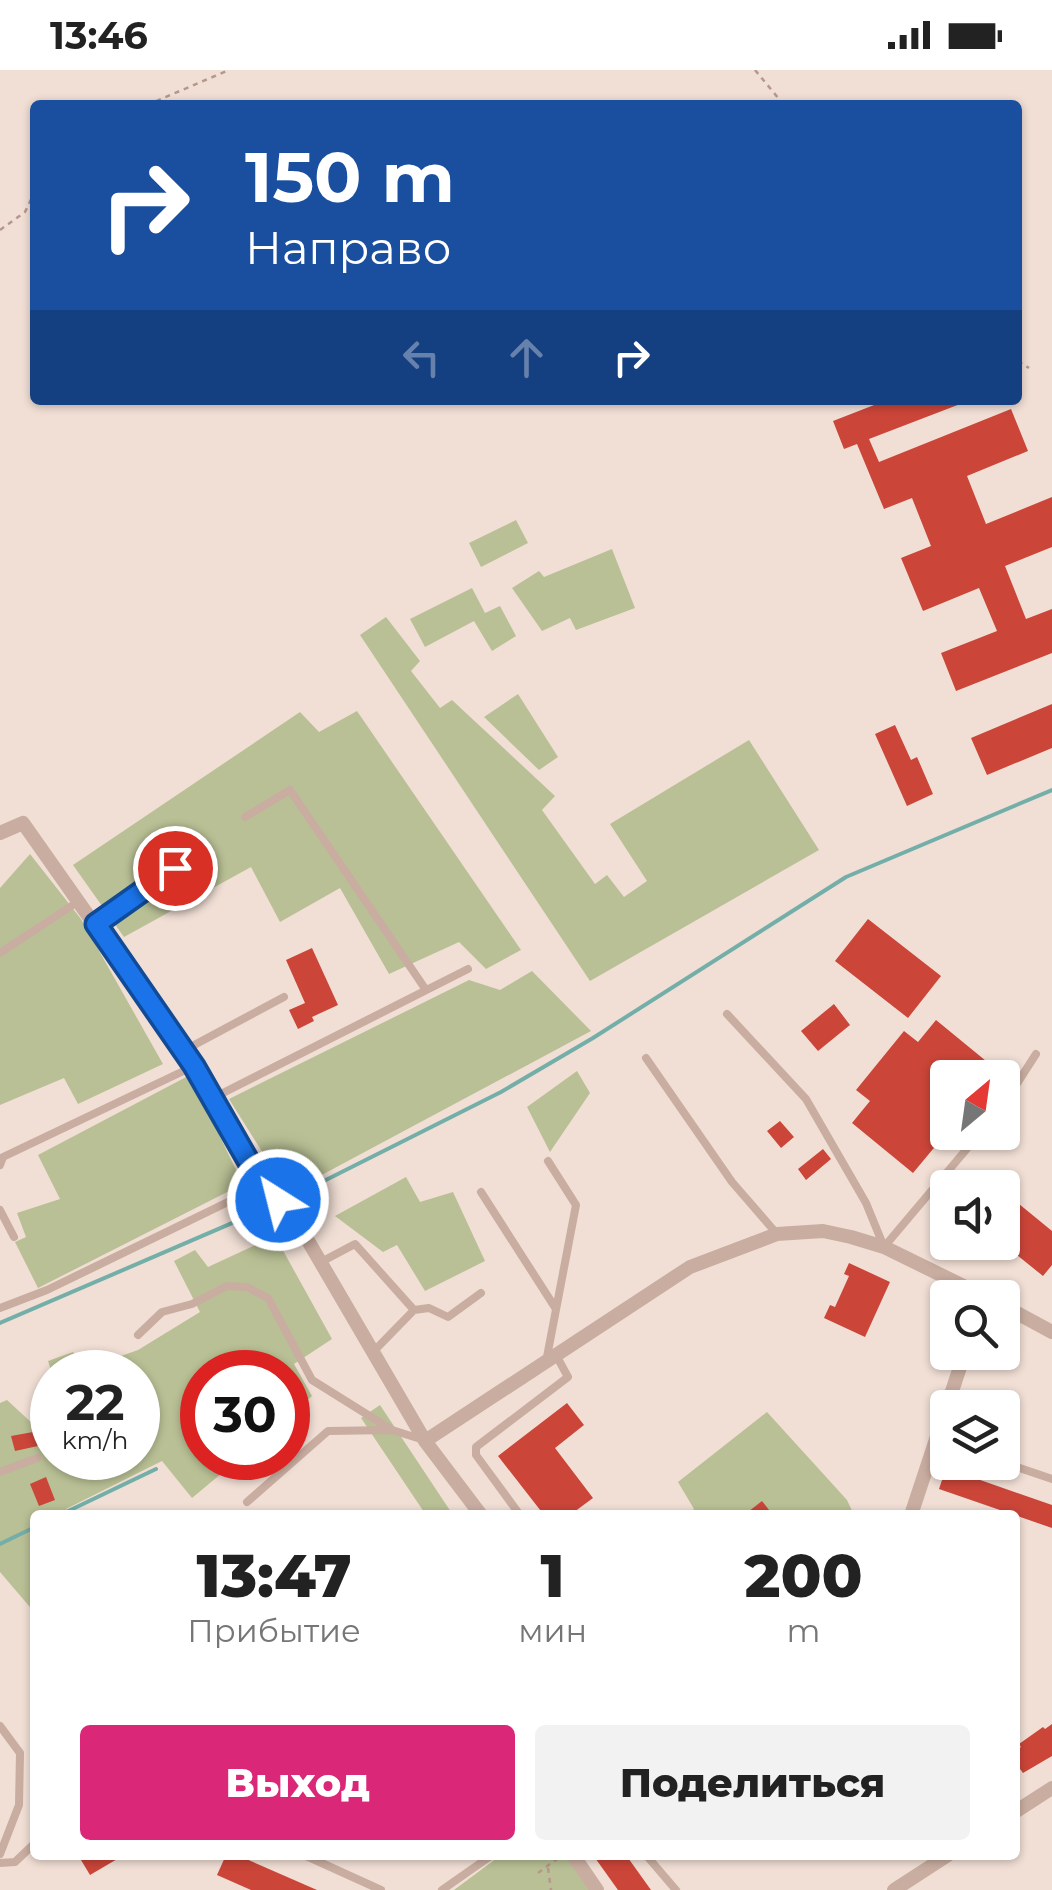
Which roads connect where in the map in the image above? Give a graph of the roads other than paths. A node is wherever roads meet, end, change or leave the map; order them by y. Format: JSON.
{"nodes":[{"id":1,"x":244,"y":818,"type":"dead end"},
{"id":2,"x":0,"y":833,"type":"edge"},
{"id":3,"x":175,"y":868,"type":"dead end"},
{"id":4,"x":79,"y":902,"type":"junction"},
{"id":5,"x":96,"y":924,"type":"junction"},
{"id":6,"x":0,"y":953,"type":"edge"},
{"id":7,"x":468,"y":969,"type":"dead end"},
{"id":8,"x":426,"y":990,"type":"junction"},
{"id":9,"x":284,"y":997,"type":"dead end"},
{"id":10,"x":726,"y":1014,"type":"dead end"},
{"id":11,"x":183,"y":1051,"type":"junction"},
{"id":12,"x":1036,"y":1054,"type":"dead end"},
{"id":13,"x":646,"y":1058,"type":"dead end"},
{"id":14,"x":194,"y":1066,"type":"junction"},
{"id":15,"x":1020,"y":1079,"type":"edge"},
{"id":16,"x":212,"y":1098,"type":"junction"},
{"id":17,"x":966,"y":1150,"type":"edge"},
{"id":18,"x":548,"y":1161,"type":"dead end"},
{"id":19,"x":0,"y":1164,"type":"edge"},
{"id":20,"x":262,"y":1185,"type":"junction"},
{"id":21,"x":481,"y":1192,"type":"dead end"},
{"id":22,"x":0,"y":1210,"type":"edge"},
{"id":23,"x":777,"y":1234,"type":"junction"},
{"id":24,"x":14,"y":1236,"type":"dead end"},
{"id":25,"x":884,"y":1247,"type":"junction"},
{"id":26,"x":320,"y":1262,"type":"junction"},
{"id":27,"x":951,"y":1280,"type":"edge"},
{"id":28,"x":481,"y":1293,"type":"dead end"},
{"id":29,"x":0,"y":1308,"type":"edge"},
{"id":30,"x":556,"y":1308,"type":"junction"},
{"id":31,"x":414,"y":1310,"type":"junction"},
{"id":32,"x":1020,"y":1315,"type":"edge"},
{"id":33,"x":1052,"y":1332,"type":"edge"},
{"id":34,"x":138,"y":1335,"type":"dead end"},
{"id":35,"x":373,"y":1352,"type":"junction"},
{"id":36,"x":551,"y":1359,"type":"junction"},
{"id":37,"x":392,"y":1430,"type":"junction"},
{"id":38,"x":425,"y":1440,"type":"junction"},
{"id":39,"x":30,"y":1461,"type":"edge"},
{"id":40,"x":1020,"y":1468,"type":"edge"},
{"id":41,"x":930,"y":1470,"type":"edge"},
{"id":42,"x":0,"y":1472,"type":"edge"},
{"id":43,"x":1052,"y":1479,"type":"edge"},
{"id":44,"x":248,"y":1502,"type":"dead end"},
{"id":45,"x":476,"y":1510,"type":"edge"},
{"id":46,"x":516,"y":1510,"type":"edge"},
{"id":47,"x":913,"y":1510,"type":"edge"},
{"id":48,"x":0,"y":1726,"type":"edge"},
{"id":49,"x":1052,"y":1788,"type":"edge"},
{"id":50,"x":1020,"y":1809,"type":"edge"},
{"id":51,"x":30,"y":1848,"type":"edge"},
{"id":52,"x":0,"y":1854,"type":"edge"},
{"id":53,"x":315,"y":1860,"type":"edge"},
{"id":54,"x":485,"y":1860,"type":"edge"},
{"id":55,"x":577,"y":1860,"type":"edge"},
{"id":56,"x":650,"y":1860,"type":"edge"},
{"id":57,"x":940,"y":1860,"type":"edge"},
{"id":58,"x":0,"y":1863,"type":"edge"},
{"id":59,"x":382,"y":1890,"type":"edge"},
{"id":60,"x":442,"y":1890,"type":"edge"},
{"id":61,"x":598,"y":1890,"type":"edge"},
{"id":62,"x":676,"y":1890,"type":"edge"},
{"id":63,"x":894,"y":1890,"type":"edge"}],
"edges":[{"from":1,"to":8,"type":"lane"},
{"from":2,"to":4,"type":"street"},
{"from":3,"to":5,"type":"lane"},
{"from":4,"to":5,"type":"street"},
{"from":4,"to":6,"type":"lane"},
{"from":5,"to":11,"type":"street"},
{"from":7,"to":8,"type":"lane"},
{"from":8,"to":16,"type":"lane"},
{"from":9,"to":11,"type":"lane"},
{"from":10,"to":25,"type":"lane"},
{"from":11,"to":14,"type":"street"},
{"from":12,"to":15,"type":"lane"},
{"from":13,"to":23,"type":"lane"},
{"from":14,"to":16,"type":"street"},
{"from":14,"to":19,"type":"lane"},
{"from":16,"to":20,"type":"street"},
{"from":17,"to":25,"type":"lane"},
{"from":18,"to":30,"type":"lane"},
{"from":20,"to":26,"type":"street"},
{"from":20,"to":29,"type":"lane"},
{"from":21,"to":30,"type":"lane"},
{"from":22,"to":24,"type":"lane"},
{"from":23,"to":25,"type":"street"},
{"from":23,"to":36,"type":"street"},
{"from":25,"to":27,"type":"street"},
{"from":26,"to":31,"type":"lane"},
{"from":26,"to":35,"type":"street"},
{"from":28,"to":31,"type":"lane"},
{"from":30,"to":36,"type":"lane"},
{"from":31,"to":35,"type":"lane"},
{"from":32,"to":33,"type":"street"},
{"from":34,"to":37,"type":"lane"},
{"from":35,"to":38,"type":"street"},
{"from":36,"to":38,"type":"street"},
{"from":36,"to":46,"type":"lane"},
{"from":37,"to":38,"type":"lane"},
{"from":37,"to":44,"type":"lane"},
{"from":38,"to":45,"type":"street"},
{"from":39,"to":42,"type":"lane"},
{"from":40,"to":43,"type":"lane"},
{"from":41,"to":47,"type":"street"},
{"from":48,"to":52,"type":"lane"},
{"from":49,"to":50,"type":"street"},
{"from":51,"to":58,"type":"lane"},
{"from":53,"to":59,"type":"lane"},
{"from":54,"to":60,"type":"lane"},
{"from":55,"to":61,"type":"street"},
{"from":56,"to":62,"type":"lane"},
{"from":57,"to":63,"type":"street"}]}
